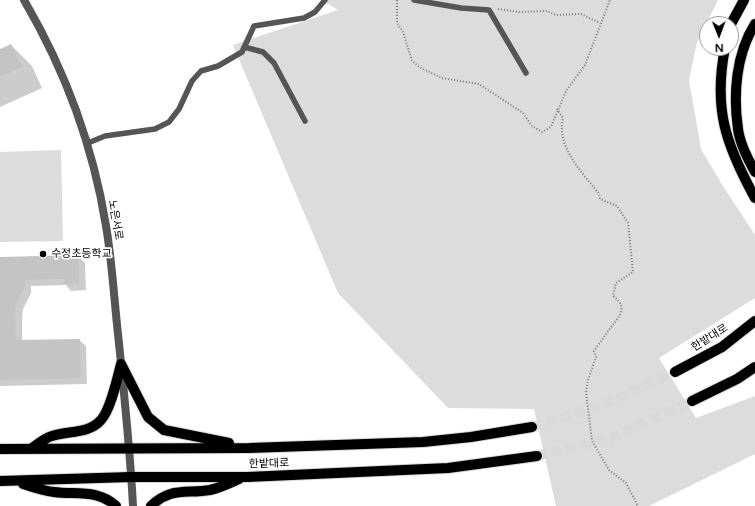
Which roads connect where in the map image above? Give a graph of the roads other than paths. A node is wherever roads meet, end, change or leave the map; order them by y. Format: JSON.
{"nodes":[{"id":1,"x":24,"y":0,"type":"edge"},
{"id":2,"x":325,"y":0,"type":"edge"},
{"id":3,"x":414,"y":0,"type":"edge"},
{"id":4,"x":744,"y":0,"type":"edge"},
{"id":5,"x":735,"y":16,"type":"edge"},
{"id":6,"x":755,"y":24,"type":"edge"},
{"id":7,"x":244,"y":47,"type":"junction"},
{"id":8,"x":724,"y":56,"type":"edge"},
{"id":9,"x":526,"y":73,"type":"dead end"},
{"id":10,"x":305,"y":121,"type":"dead end"},
{"id":11,"x":88,"y":143,"type":"junction"},
{"id":12,"x":755,"y":172,"type":"edge"},
{"id":13,"x":755,"y":198,"type":"edge"},
{"id":14,"x":755,"y":321,"type":"edge"},
{"id":15,"x":121,"y":364,"type":"junction"},
{"id":16,"x":755,"y":367,"type":"edge"},
{"id":17,"x":675,"y":372,"type":"tunnel mouth"},
{"id":18,"x":755,"y":373,"type":"edge"},
{"id":19,"x":737,"y":379,"type":"junction"},
{"id":20,"x":692,"y":402,"type":"tunnel mouth"},
{"id":21,"x":532,"y":427,"type":"tunnel mouth"},
{"id":22,"x":248,"y":448,"type":"junction"},
{"id":23,"x":0,"y":449,"type":"edge"},
{"id":24,"x":31,"y":449,"type":"junction"},
{"id":25,"x":130,"y":449,"type":"junction"},
{"id":26,"x":537,"y":456,"type":"tunnel mouth"},
{"id":27,"x":132,"y":477,"type":"junction"},
{"id":28,"x":247,"y":477,"type":"junction"},
{"id":29,"x":14,"y":481,"type":"junction"},
{"id":30,"x":0,"y":482,"type":"edge"},
{"id":31,"x":116,"y":506,"type":"edge"},
{"id":32,"x":133,"y":506,"type":"edge"},
{"id":33,"x":151,"y":506,"type":"edge"}],
"edges":[{"from":1,"to":11,"type":"street","name":"노은서로"},
{"from":2,"to":7,"type":"lane"},
{"from":3,"to":9,"type":"lane"},
{"from":4,"to":5,"type":"main road"},
{"from":6,"to":12,"type":"main road"},
{"from":7,"to":10,"type":"lane"},
{"from":7,"to":11,"type":"lane"},
{"from":8,"to":13,"type":"main road"},
{"from":11,"to":15,"type":"street","name":"노은서로"},
{"from":14,"to":17,"type":"main road","name":"한밭대로"},
{"from":15,"to":22,"type":"main road"},
{"from":15,"to":24,"type":"main road"},
{"from":15,"to":25,"type":"street","name":"노은서로"},
{"from":16,"to":19,"type":"main road"},
{"from":18,"to":19,"type":"main road"},
{"from":19,"to":20,"type":"main road"},
{"from":21,"to":22,"type":"main road","name":"한밭대로"},
{"from":22,"to":25,"type":"main road","name":"한밭대로"},
{"from":23,"to":24,"type":"main road","name":"한밭대로"},
{"from":24,"to":25,"type":"main road","name":"한밭대로"},
{"from":25,"to":27,"type":"street","name":"노은서로"},
{"from":26,"to":28,"type":"main road","name":"한밭대로"},
{"from":27,"to":28,"type":"main road","name":"한밭대로"},
{"from":27,"to":29,"type":"main road","name":"한밭대로"},
{"from":27,"to":32,"type":"street","name":"노은서로"},
{"from":28,"to":33,"type":"main road"},
{"from":29,"to":30,"type":"main road","name":"한밭대로"},
{"from":29,"to":31,"type":"main road"}]}
